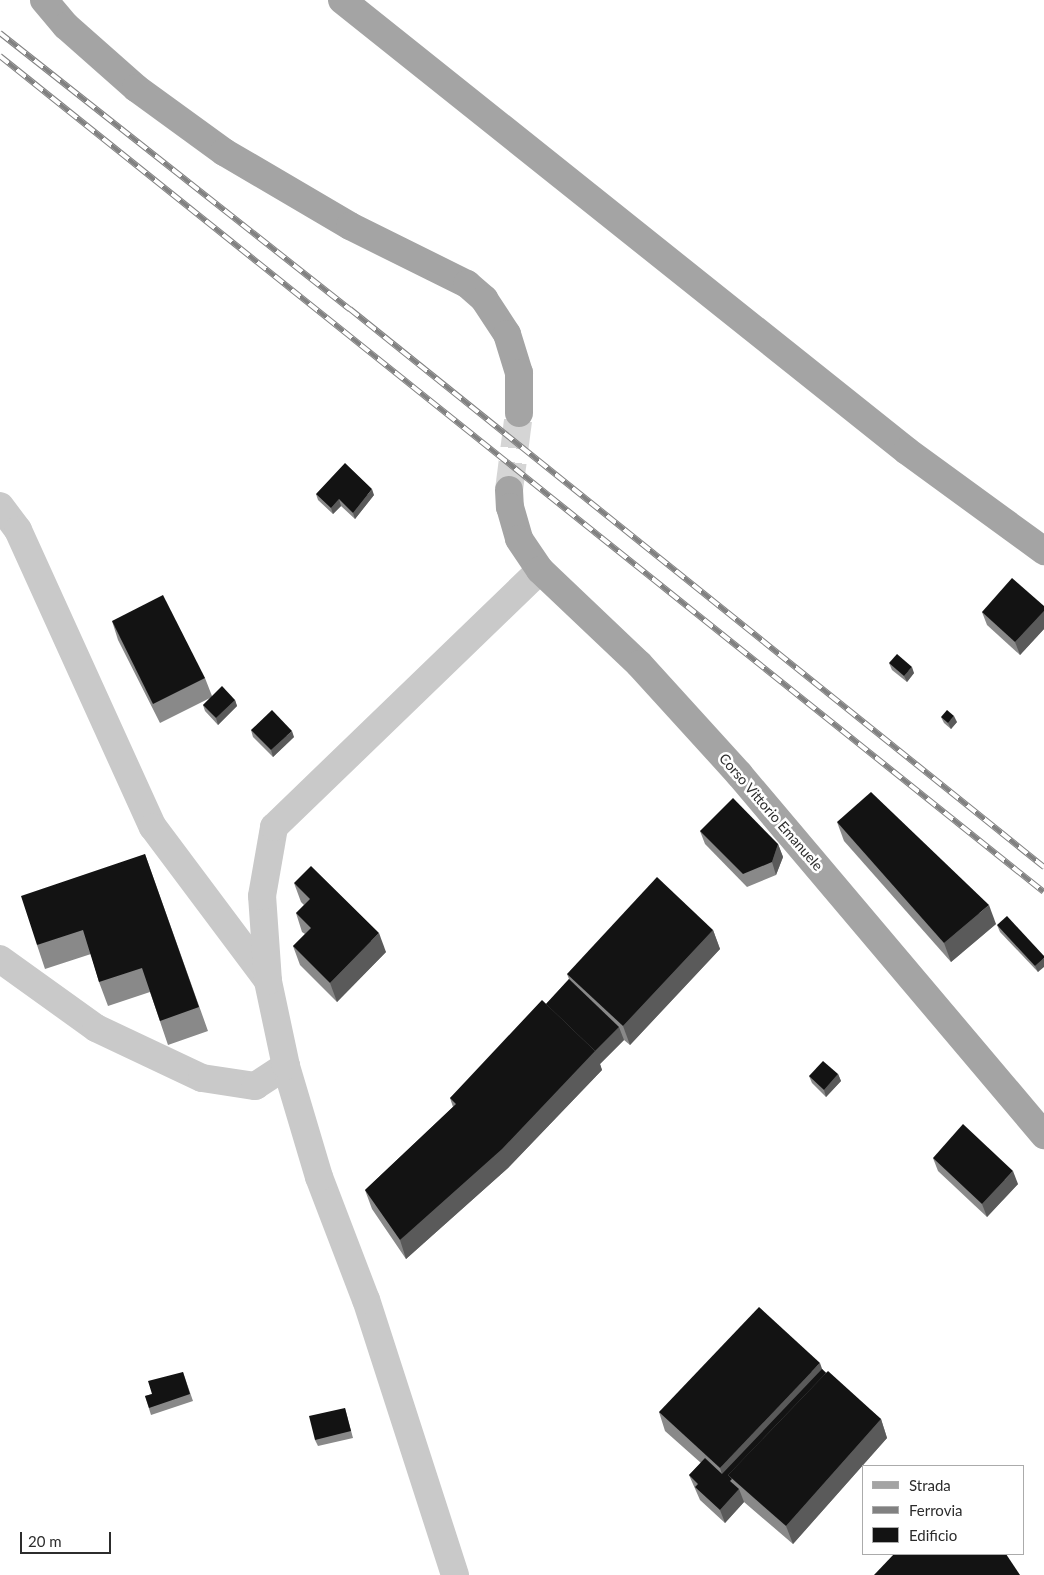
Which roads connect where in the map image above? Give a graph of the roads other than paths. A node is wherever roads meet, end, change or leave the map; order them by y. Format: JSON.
{"nodes":[{"id":1,"x":44,"y":0,"type":"edge"},
{"id":2,"x":342,"y":0,"type":"edge"},
{"id":3,"x":519,"y":413,"type":"tunnel mouth"},
{"id":4,"x":509,"y":490,"type":"tunnel mouth"},
{"id":5,"x":0,"y":506,"type":"edge"},
{"id":6,"x":1044,"y":552,"type":"edge"},
{"id":7,"x":540,"y":570,"type":"junction"},
{"id":8,"x":0,"y":959,"type":"edge"},
{"id":9,"x":268,"y":981,"type":"junction"},
{"id":10,"x":286,"y":1066,"type":"junction"},
{"id":11,"x":1044,"y":1135,"type":"edge"},
{"id":12,"x":455,"y":1575,"type":"edge"}],
"edges":[{"from":1,"to":3,"type":"main road"},
{"from":2,"to":6,"type":"main road"},
{"from":4,"to":7,"type":"main road","name":"Corso Vittorio Emanuele"},
{"from":5,"to":9,"type":"street"},
{"from":7,"to":9,"type":"street"},
{"from":7,"to":11,"type":"main road","name":"Corso Vittorio Emanuele"},
{"from":8,"to":10,"type":"street"},
{"from":9,"to":10,"type":"street"},
{"from":10,"to":12,"type":"street"}]}
